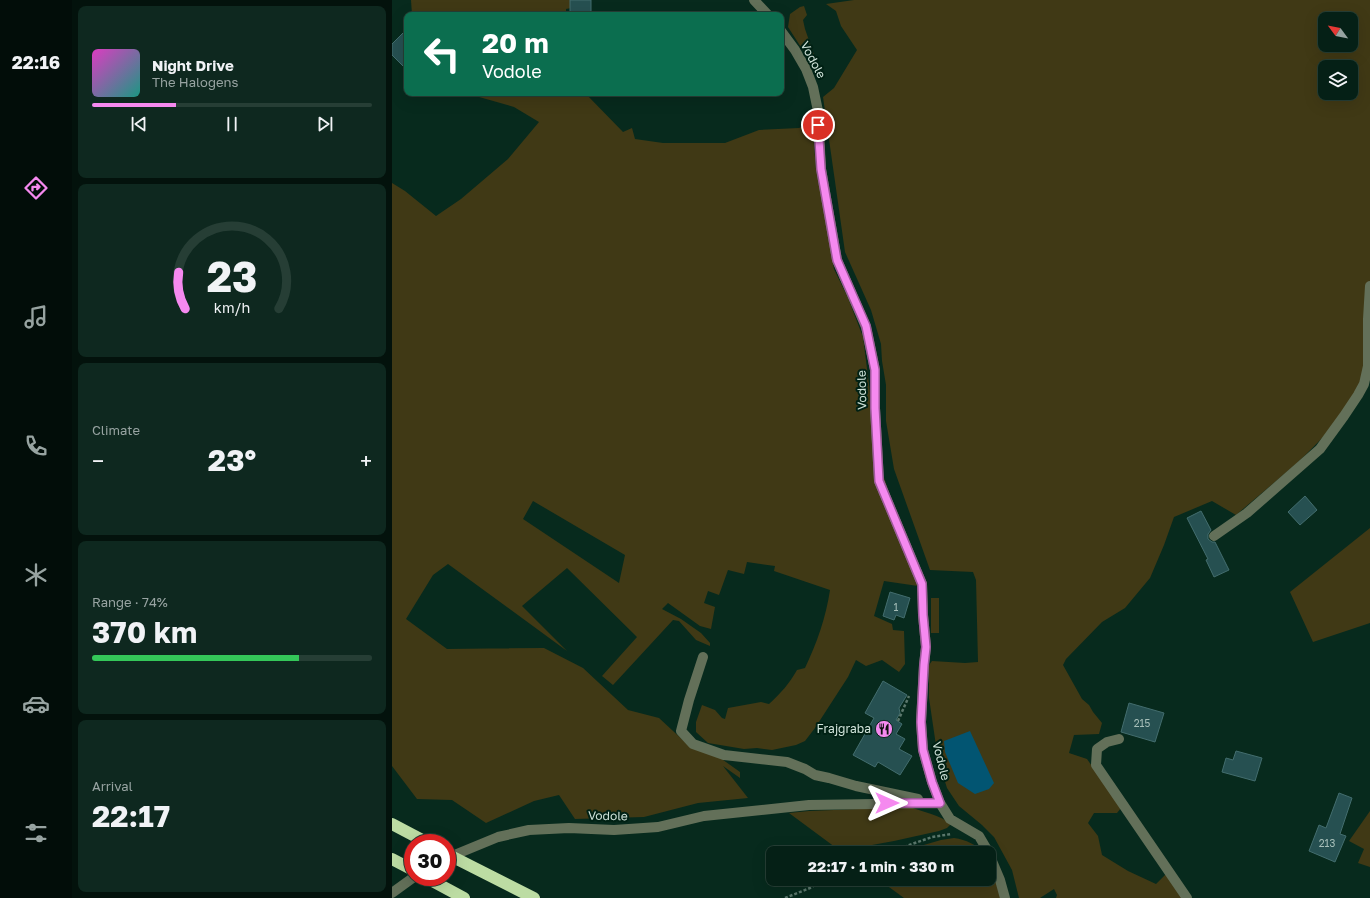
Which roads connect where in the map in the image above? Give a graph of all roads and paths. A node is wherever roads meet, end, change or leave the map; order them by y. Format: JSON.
{"nodes":[{"id":1,"x":754,"y":0,"type":"edge"},
{"id":2,"x":765,"y":12,"type":"edge"},
{"id":3,"x":784,"y":35,"type":"edge"},
{"id":4,"x":1370,"y":286,"type":"edge"},
{"id":5,"x":1214,"y":536,"type":"dead end"},
{"id":6,"x":703,"y":657,"type":"dead end"},
{"id":7,"x":909,"y":696,"type":"dead end"},
{"id":8,"x":898,"y":721,"type":"dead end"},
{"id":9,"x":1119,"y":739,"type":"dead end"},
{"id":10,"x":940,"y":803,"type":"junction"},
{"id":11,"x":392,"y":824,"type":"edge"},
{"id":12,"x":971,"y":831,"type":"junction"},
{"id":13,"x":411,"y":834,"type":"edge"},
{"id":14,"x":906,"y":846,"type":"edge"},
{"id":15,"x":985,"y":846,"type":"edge"},
{"id":16,"x":456,"y":854,"type":"edge"},
{"id":17,"x":392,"y":859,"type":"edge"},
{"id":18,"x":456,"y":859,"type":"edge"},
{"id":19,"x":404,"y":865,"type":"edge"},
{"id":20,"x":996,"y":870,"type":"edge"},
{"id":21,"x":404,"y":884,"type":"edge"},
{"id":22,"x":442,"y":886,"type":"edge"},
{"id":23,"x":813,"y":886,"type":"edge"},
{"id":24,"x":392,"y":893,"type":"edge"},
{"id":25,"x":464,"y":898,"type":"edge"},
{"id":26,"x":534,"y":898,"type":"edge"},
{"id":27,"x":785,"y":898,"type":"edge"},
{"id":28,"x":1005,"y":898,"type":"edge"},
{"id":29,"x":1187,"y":898,"type":"edge"}],
"edges":[{"from":1,"to":2,"type":"street"},
{"from":3,"to":10,"type":"street","name":"Vodole"},
{"from":4,"to":5,"type":"street"},
{"from":6,"to":10,"type":"street"},
{"from":7,"to":8,"type":"path"},
{"from":9,"to":29,"type":"street"},
{"from":10,"to":12,"type":"street"},
{"from":10,"to":16,"type":"street","name":"Vodole"},
{"from":11,"to":13,"type":"highway"},
{"from":12,"to":14,"type":"path"},
{"from":12,"to":15,"type":"street"},
{"from":17,"to":19,"type":"highway"},
{"from":18,"to":26,"type":"highway"},
{"from":20,"to":28,"type":"street"},
{"from":21,"to":24,"type":"street"},
{"from":22,"to":25,"type":"highway"},
{"from":23,"to":27,"type":"path"}]}
